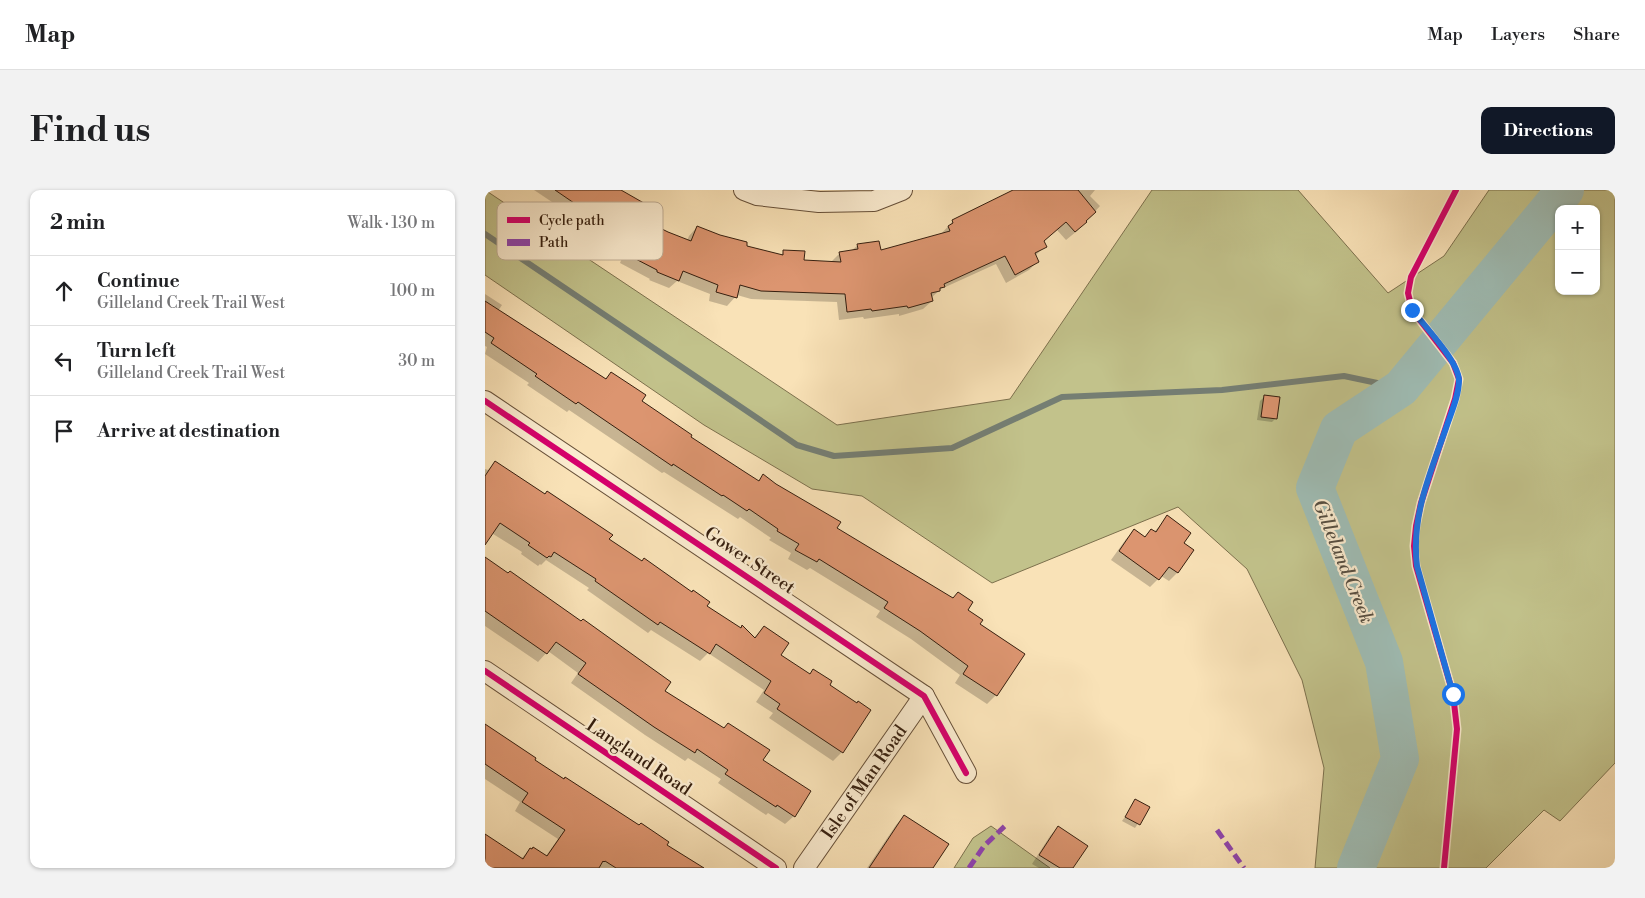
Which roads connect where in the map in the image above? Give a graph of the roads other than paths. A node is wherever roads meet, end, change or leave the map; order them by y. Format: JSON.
{"nodes":[{"id":1,"x":744,"y":190,"type":"edge"},
{"id":2,"x":902,"y":190,"type":"edge"},
{"id":3,"x":485,"y":401,"type":"edge"},
{"id":4,"x":485,"y":671,"type":"edge"},
{"id":5,"x":924,"y":696,"type":"junction"},
{"id":6,"x":966,"y":773,"type":"dead end"},
{"id":7,"x":776,"y":868,"type":"edge"},
{"id":8,"x":804,"y":868,"type":"edge"}],
"edges":[{"from":1,"to":2,"type":"street"},
{"from":3,"to":5,"type":"street","name":"Gower Street"},
{"from":4,"to":7,"type":"street","name":"Langland Road"},
{"from":5,"to":6,"type":"street","name":"Gower Street"},
{"from":5,"to":8,"type":"street","name":"Isle of Man Road"}]}
